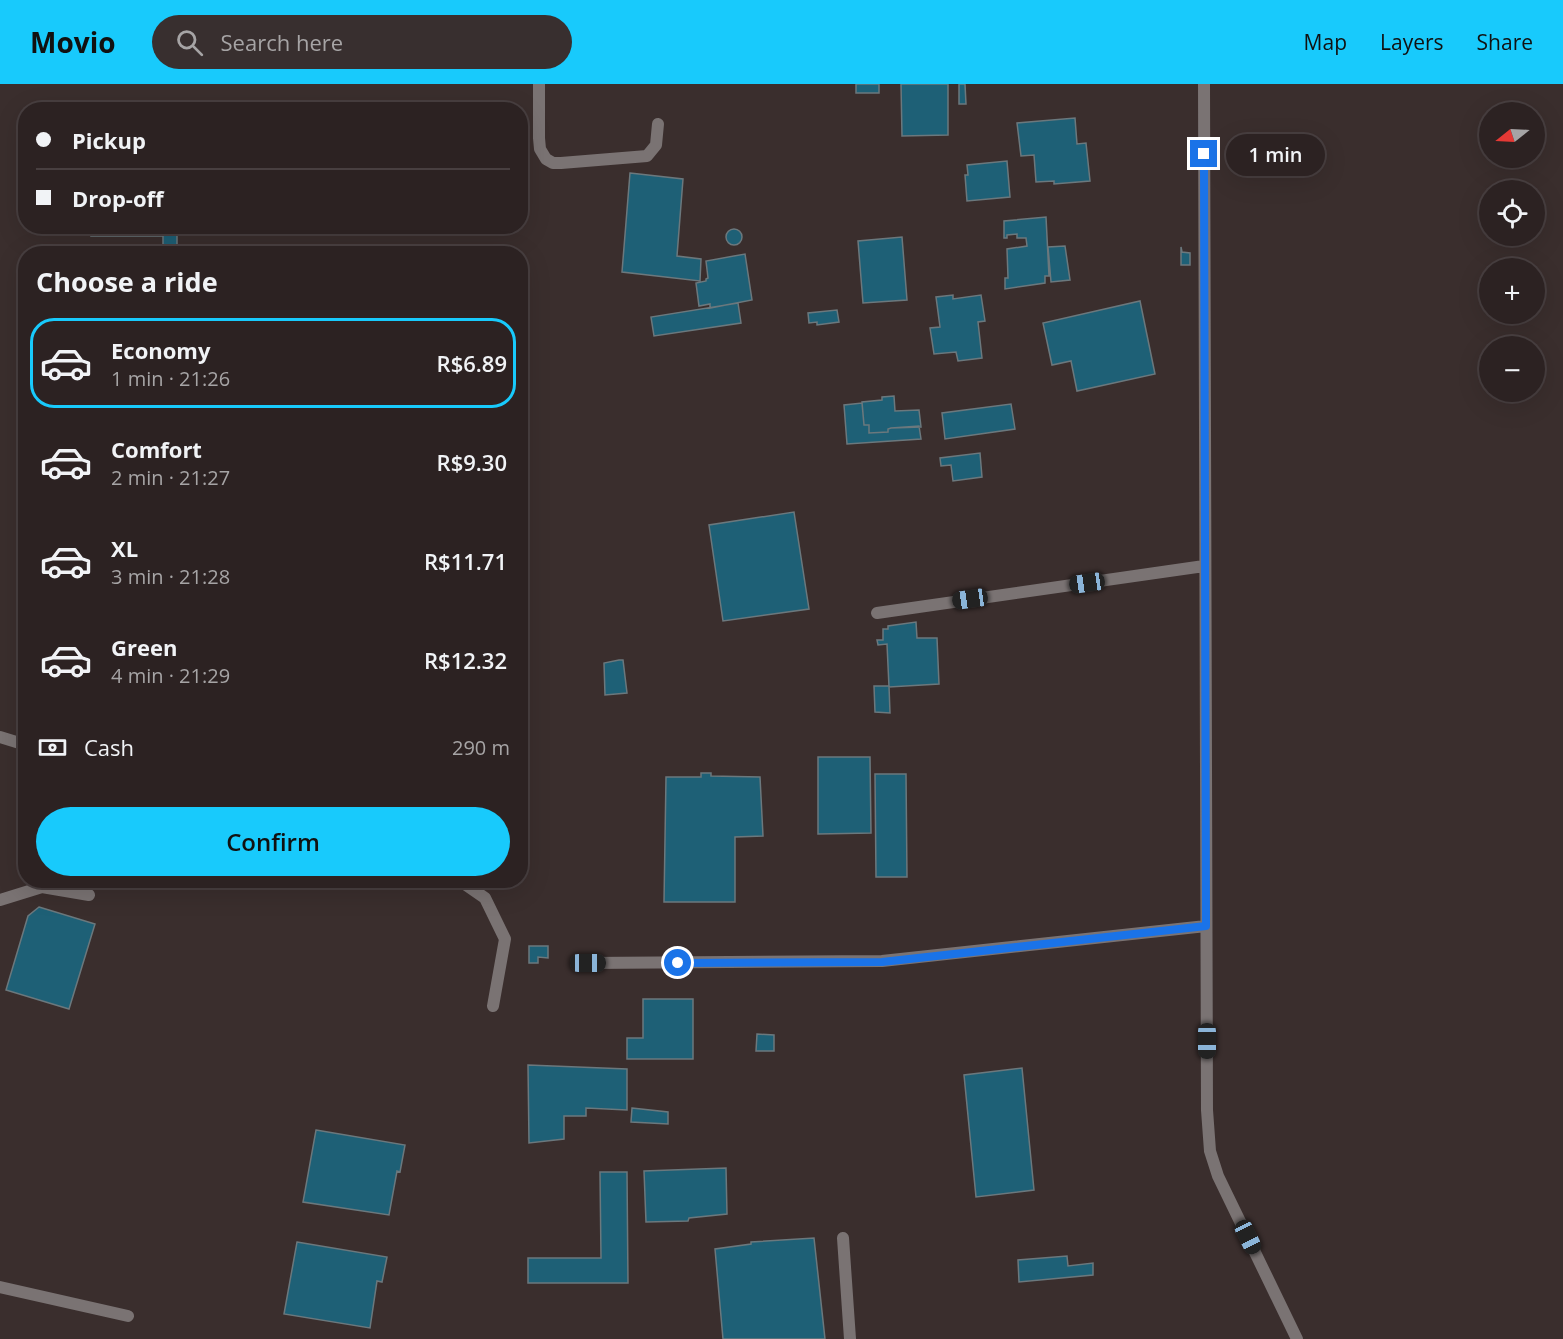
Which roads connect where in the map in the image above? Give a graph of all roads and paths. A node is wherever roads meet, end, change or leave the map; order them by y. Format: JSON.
{"nodes":[{"id":1,"x":539,"y":84,"type":"edge"},
{"id":2,"x":1204,"y":84,"type":"edge"},
{"id":3,"x":658,"y":124,"type":"dead end"},
{"id":4,"x":1204,"y":566,"type":"junction"},
{"id":5,"x":877,"y":612,"type":"dead end"},
{"id":6,"x":0,"y":738,"type":"edge"},
{"id":7,"x":18,"y":743,"type":"edge"},
{"id":8,"x":39,"y":888,"type":"edge"},
{"id":9,"x":48,"y":888,"type":"edge"},
{"id":10,"x":471,"y":888,"type":"edge"},
{"id":11,"x":89,"y":895,"type":"dead end"},
{"id":12,"x":0,"y":900,"type":"edge"},
{"id":13,"x":1206,"y":926,"type":"junction"},
{"id":14,"x":588,"y":963,"type":"dead end"},
{"id":15,"x":493,"y":1006,"type":"dead end"},
{"id":16,"x":843,"y":1238,"type":"dead end"},
{"id":17,"x":0,"y":1287,"type":"edge"},
{"id":18,"x":128,"y":1316,"type":"dead end"},
{"id":19,"x":850,"y":1339,"type":"edge"},
{"id":20,"x":1297,"y":1339,"type":"edge"}],
"edges":[{"from":1,"to":3,"type":"street"},
{"from":2,"to":4,"type":"street"},
{"from":4,"to":5,"type":"street"},
{"from":4,"to":13,"type":"street"},
{"from":6,"to":7,"type":"street"},
{"from":8,"to":12,"type":"street"},
{"from":9,"to":11,"type":"street"},
{"from":10,"to":15,"type":"street"},
{"from":13,"to":14,"type":"street"},
{"from":13,"to":20,"type":"street"},
{"from":16,"to":19,"type":"street"},
{"from":17,"to":18,"type":"street"}]}
